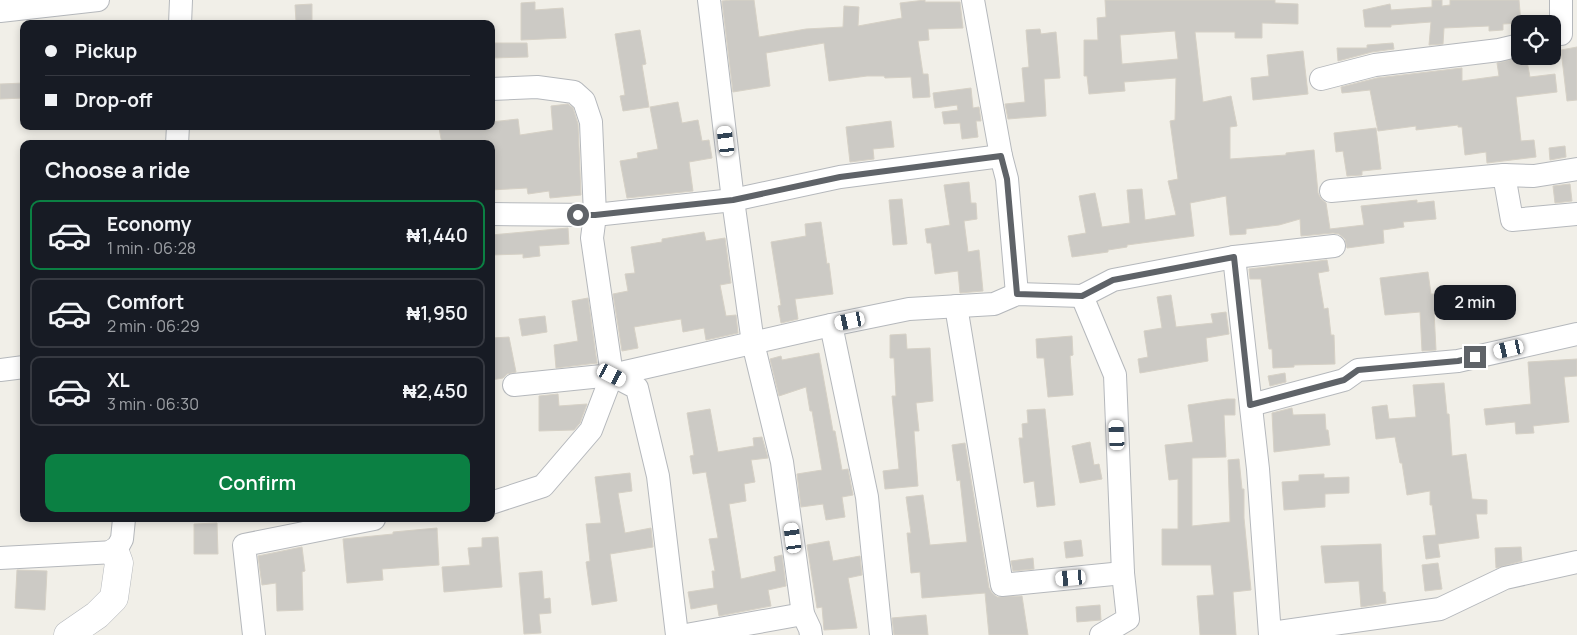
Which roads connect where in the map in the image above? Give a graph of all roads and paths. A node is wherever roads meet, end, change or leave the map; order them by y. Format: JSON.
{"nodes":[{"id":1,"x":98,"y":0,"type":"edge"},
{"id":2,"x":181,"y":0,"type":"edge"},
{"id":3,"x":709,"y":0,"type":"edge"},
{"id":4,"x":973,"y":0,"type":"edge"},
{"id":5,"x":1561,"y":0,"type":"edge"},
{"id":6,"x":0,"y":11,"type":"edge"},
{"id":7,"x":180,"y":20,"type":"edge"},
{"id":8,"x":1564,"y":35,"type":"edge"},
{"id":9,"x":1511,"y":47,"type":"edge"},
{"id":10,"x":1321,"y":80,"type":"dead end"},
{"id":11,"x":495,"y":89,"type":"edge"},
{"id":12,"x":1001,"y":156,"type":"junction"},
{"id":13,"x":1577,"y":170,"type":"edge"},
{"id":14,"x":1504,"y":175,"type":"junction"},
{"id":15,"x":1331,"y":191,"type":"dead end"},
{"id":16,"x":733,"y":200,"type":"junction"},
{"id":17,"x":495,"y":214,"type":"edge"},
{"id":18,"x":1577,"y":214,"type":"edge"},
{"id":19,"x":595,"y":215,"type":"junction"},
{"id":20,"x":1334,"y":246,"type":"dead end"},
{"id":21,"x":1234,"y":257,"type":"junction"},
{"id":22,"x":1017,"y":294,"type":"junction"},
{"id":23,"x":1082,"y":296,"type":"junction"},
{"id":24,"x":956,"y":306,"type":"junction"},
{"id":25,"x":831,"y":325,"type":"junction"},
{"id":26,"x":1577,"y":334,"type":"edge"},
{"id":27,"x":753,"y":343,"type":"junction"},
{"id":28,"x":20,"y":368,"type":"edge"},
{"id":29,"x":0,"y":370,"type":"edge"},
{"id":30,"x":612,"y":375,"type":"junction"},
{"id":31,"x":514,"y":385,"type":"dead end"},
{"id":32,"x":1250,"y":405,"type":"junction"},
{"id":33,"x":495,"y":502,"type":"edge"},
{"id":34,"x":124,"y":522,"type":"edge"},
{"id":35,"x":359,"y":522,"type":"edge"},
{"id":36,"x":115,"y":552,"type":"junction"},
{"id":37,"x":0,"y":558,"type":"edge"},
{"id":38,"x":1577,"y":562,"type":"edge"},
{"id":39,"x":1123,"y":573,"type":"junction"},
{"id":40,"x":803,"y":614,"type":"junction"},
{"id":41,"x":1270,"y":634,"type":"edge"},
{"id":42,"x":68,"y":635,"type":"edge"},
{"id":43,"x":254,"y":635,"type":"edge"},
{"id":44,"x":677,"y":635,"type":"edge"},
{"id":45,"x":686,"y":635,"type":"edge"},
{"id":46,"x":811,"y":635,"type":"edge"},
{"id":47,"x":880,"y":635,"type":"edge"},
{"id":48,"x":1101,"y":635,"type":"edge"}],
"edges":[{"from":1,"to":6,"type":"street"},
{"from":2,"to":7,"type":"street"},
{"from":3,"to":16,"type":"street"},
{"from":4,"to":12,"type":"street"},
{"from":5,"to":8,"type":"street"},
{"from":9,"to":10,"type":"street"},
{"from":11,"to":19,"type":"street"},
{"from":12,"to":16,"type":"street"},
{"from":12,"to":22,"type":"street"},
{"from":13,"to":14,"type":"street"},
{"from":14,"to":15,"type":"street"},
{"from":14,"to":18,"type":"street"},
{"from":16,"to":19,"type":"street"},
{"from":16,"to":27,"type":"street"},
{"from":17,"to":19,"type":"street"},
{"from":19,"to":30,"type":"street"},
{"from":20,"to":21,"type":"street"},
{"from":21,"to":23,"type":"street"},
{"from":21,"to":32,"type":"street"},
{"from":22,"to":23,"type":"street"},
{"from":22,"to":24,"type":"street"},
{"from":23,"to":39,"type":"street"},
{"from":24,"to":25,"type":"street"},
{"from":24,"to":39,"type":"street"},
{"from":25,"to":27,"type":"street"},
{"from":25,"to":47,"type":"street"},
{"from":26,"to":32,"type":"street"},
{"from":27,"to":30,"type":"street"},
{"from":27,"to":40,"type":"street"},
{"from":28,"to":29,"type":"street"},
{"from":30,"to":31,"type":"street"},
{"from":30,"to":33,"type":"street"},
{"from":30,"to":44,"type":"street"},
{"from":32,"to":41,"type":"street"},
{"from":34,"to":36,"type":"street"},
{"from":35,"to":43,"type":"street"},
{"from":36,"to":37,"type":"street"},
{"from":36,"to":42,"type":"street"},
{"from":38,"to":41,"type":"street"},
{"from":39,"to":48,"type":"street"},
{"from":40,"to":45,"type":"street"},
{"from":40,"to":46,"type":"street"}]}
